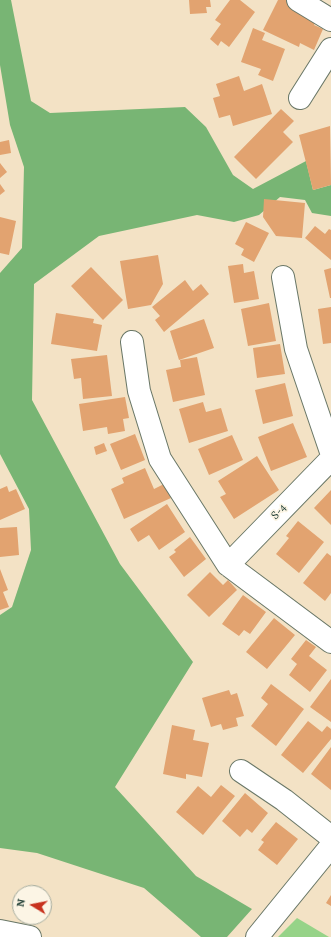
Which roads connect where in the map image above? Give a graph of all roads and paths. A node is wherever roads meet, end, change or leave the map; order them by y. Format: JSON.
{"nodes":[{"id":1,"x":298,"y":0,"type":"edge"},
{"id":2,"x":331,"y":20,"type":"edge"},
{"id":3,"x":331,"y":49,"type":"edge"},
{"id":4,"x":300,"y":98,"type":"dead end"},
{"id":5,"x":283,"y":278,"type":"dead end"},
{"id":6,"x":132,"y":342,"type":"dead end"},
{"id":7,"x":331,"y":452,"type":"edge"},
{"id":8,"x":331,"y":459,"type":"edge"},
{"id":9,"x":228,"y":565,"type":"junction"},
{"id":10,"x":331,"y":642,"type":"edge"},
{"id":11,"x":241,"y":771,"type":"dead end"},
{"id":12,"x":331,"y":837,"type":"edge"},
{"id":13,"x":331,"y":846,"type":"edge"},
{"id":14,"x":0,"y":931,"type":"edge"},
{"id":15,"x":30,"y":937,"type":"edge"},
{"id":16,"x":257,"y":937,"type":"edge"}],
"edges":[{"from":1,"to":2,"type":"street"},
{"from":3,"to":4,"type":"street"},
{"from":5,"to":7,"type":"street"},
{"from":6,"to":9,"type":"street"},
{"from":8,"to":9,"type":"street","name":"S-4"},
{"from":9,"to":10,"type":"street"},
{"from":11,"to":12,"type":"street"},
{"from":13,"to":16,"type":"street"},
{"from":14,"to":15,"type":"street"}]}
